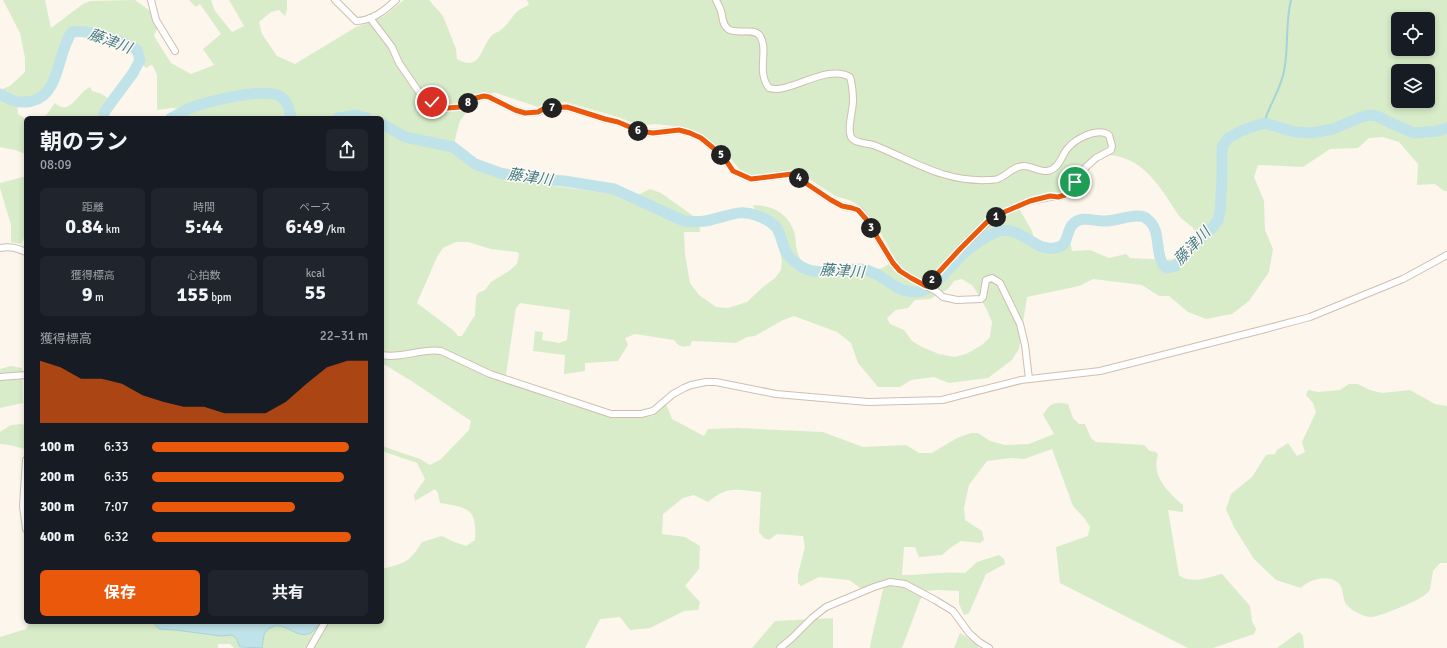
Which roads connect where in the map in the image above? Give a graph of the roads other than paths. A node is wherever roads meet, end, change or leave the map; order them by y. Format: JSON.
{"nodes":[{"id":1,"x":151,"y":0,"type":"edge"},
{"id":2,"x":335,"y":0,"type":"edge"},
{"id":3,"x":396,"y":0,"type":"edge"},
{"id":4,"x":716,"y":0,"type":"edge"},
{"id":5,"x":370,"y":18,"type":"junction"},
{"id":6,"x":175,"y":51,"type":"dead end"},
{"id":7,"x":0,"y":248,"type":"edge"},
{"id":8,"x":24,"y":251,"type":"edge"},
{"id":9,"x":1447,"y":255,"type":"edge"},
{"id":10,"x":926,"y":286,"type":"junction"},
{"id":11,"x":384,"y":355,"type":"edge"},
{"id":12,"x":24,"y":375,"type":"edge"},
{"id":13,"x":0,"y":377,"type":"edge"},
{"id":14,"x":1029,"y":379,"type":"junction"},
{"id":15,"x":24,"y":491,"type":"edge"},
{"id":16,"x":24,"y":514,"type":"edge"},
{"id":17,"x":324,"y":624,"type":"edge"},
{"id":18,"x":310,"y":648,"type":"edge"},
{"id":19,"x":780,"y":648,"type":"edge"},
{"id":20,"x":989,"y":648,"type":"edge"}],
"edges":[{"from":1,"to":6,"type":"street"},
{"from":2,"to":5,"type":"street"},
{"from":3,"to":5,"type":"street"},
{"from":4,"to":10,"type":"street"},
{"from":5,"to":10,"type":"street"},
{"from":7,"to":8,"type":"street"},
{"from":9,"to":14,"type":"street"},
{"from":10,"to":14,"type":"street"},
{"from":11,"to":14,"type":"street"},
{"from":12,"to":13,"type":"street"},
{"from":15,"to":16,"type":"street"},
{"from":17,"to":18,"type":"street"},
{"from":19,"to":20,"type":"street"}]}
